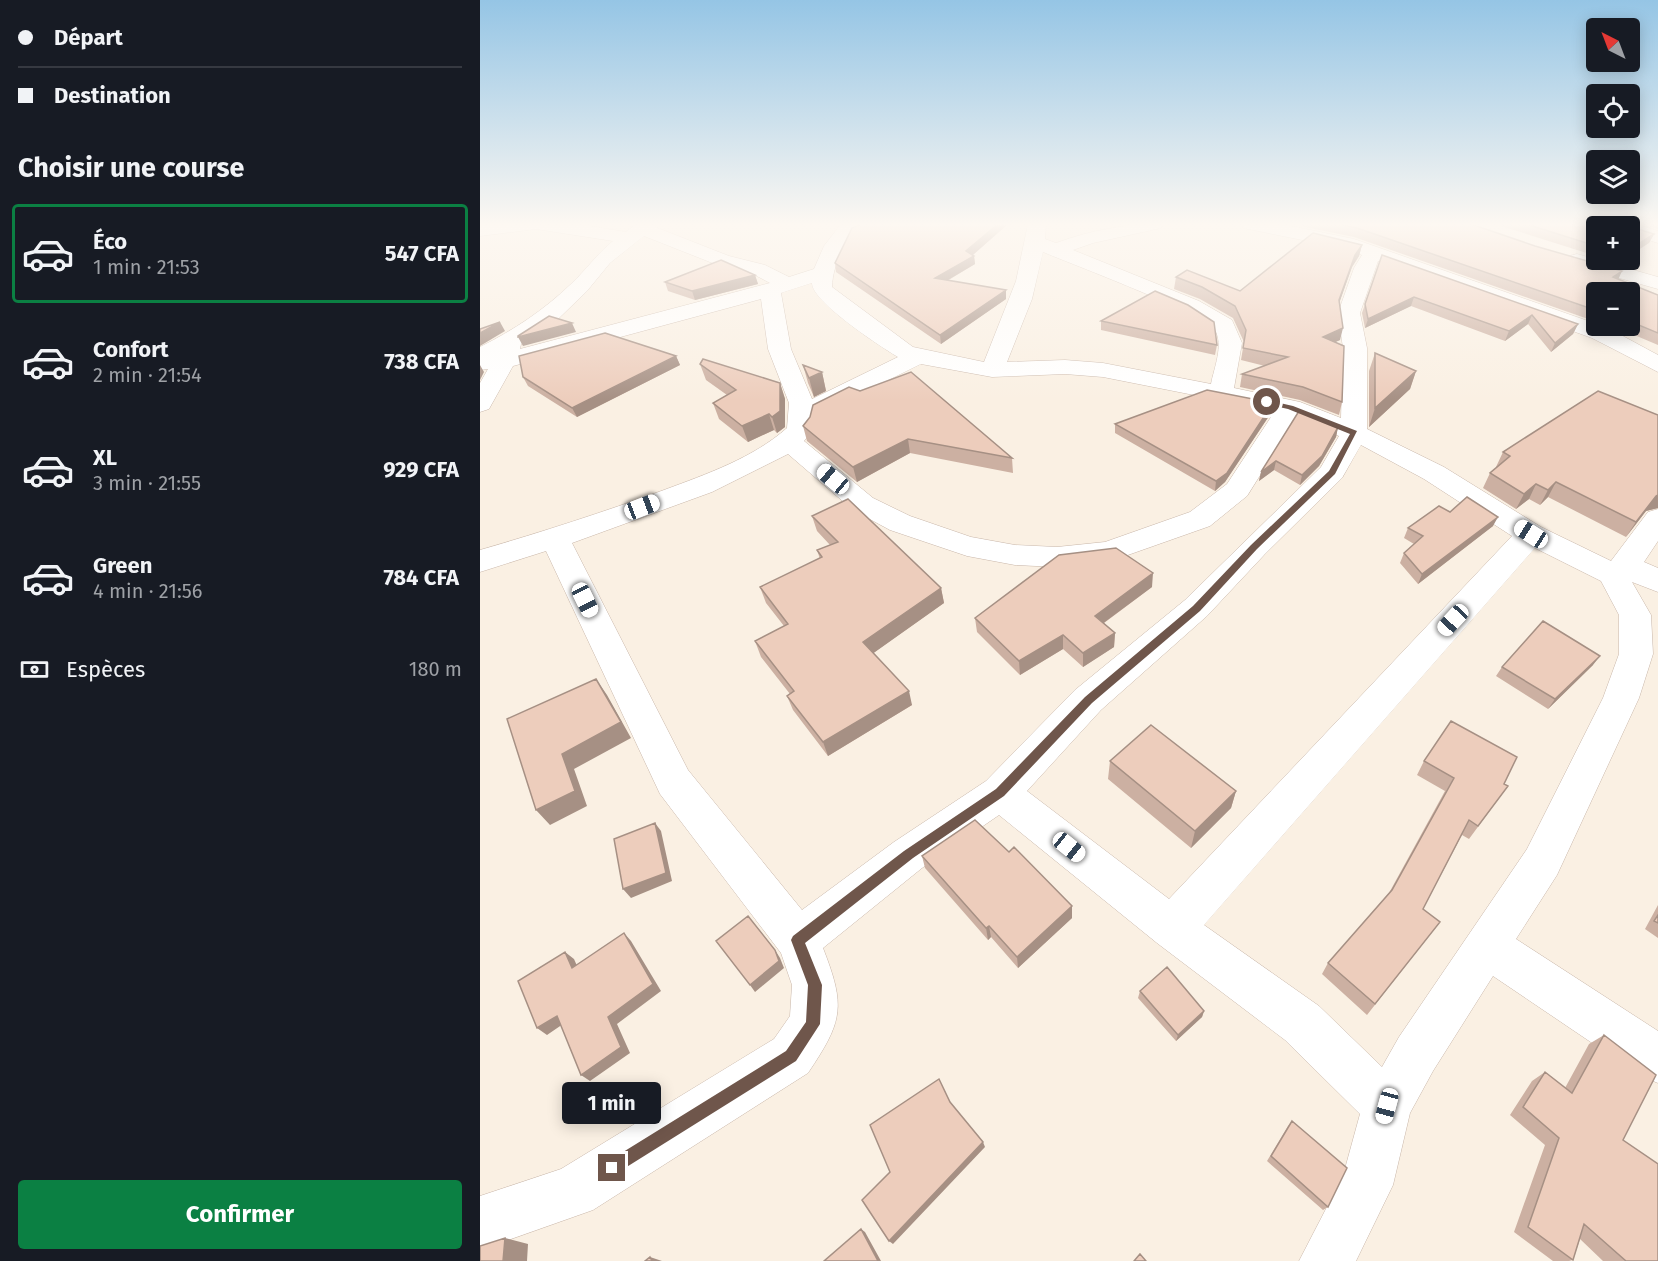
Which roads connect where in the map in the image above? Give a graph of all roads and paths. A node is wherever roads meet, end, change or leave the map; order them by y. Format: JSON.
{"nodes":[{"id":1,"x":583,"y":283,"type":"edge"},
{"id":2,"x":774,"y":283,"type":"edge"},
{"id":3,"x":791,"y":283,"type":"edge"},
{"id":4,"x":822,"y":283,"type":"edge"},
{"id":5,"x":1025,"y":283,"type":"edge"},
{"id":6,"x":1136,"y":283,"type":"edge"},
{"id":7,"x":1359,"y":283,"type":"edge"},
{"id":8,"x":1458,"y":283,"type":"edge"},
{"id":9,"x":779,"y":287,"type":"junction"},
{"id":10,"x":494,"y":355,"type":"edge"},
{"id":11,"x":919,"y":356,"type":"junction"},
{"id":12,"x":1658,"y":364,"type":"edge"},
{"id":13,"x":992,"y":370,"type":"junction"},
{"id":14,"x":1221,"y":392,"type":"junction"},
{"id":15,"x":480,"y":404,"type":"edge"},
{"id":16,"x":1291,"y":408,"type":"junction"},
{"id":17,"x":803,"y":414,"type":"junction"},
{"id":18,"x":1354,"y":433,"type":"junction"},
{"id":19,"x":788,"y":441,"type":"junction"},
{"id":20,"x":1658,"y":519,"type":"edge"},
{"id":21,"x":1531,"y":534,"type":"junction"},
{"id":22,"x":555,"y":539,"type":"junction"},
{"id":23,"x":480,"y":561,"type":"edge"},
{"id":24,"x":1619,"y":570,"type":"junction"},
{"id":25,"x":1658,"y":581,"type":"edge"},
{"id":26,"x":1000,"y":793,"type":"junction"},
{"id":27,"x":1172,"y":928,"type":"junction"},
{"id":28,"x":798,"y":940,"type":"junction"},
{"id":29,"x":1487,"y":946,"type":"junction"},
{"id":30,"x":1658,"y":1059,"type":"edge"},
{"id":31,"x":1387,"y":1106,"type":"junction"},
{"id":32,"x":480,"y":1223,"type":"edge"},
{"id":33,"x":1327,"y":1261,"type":"edge"}],
"edges":[{"from":1,"to":10,"type":"street"},
{"from":2,"to":9,"type":"street"},
{"from":3,"to":9,"type":"street"},
{"from":4,"to":11,"type":"street"},
{"from":5,"to":13,"type":"street"},
{"from":6,"to":14,"type":"street"},
{"from":7,"to":18,"type":"street"},
{"from":8,"to":12,"type":"street"},
{"from":9,"to":10,"type":"street"},
{"from":9,"to":17,"type":"street"},
{"from":10,"to":15,"type":"street"},
{"from":11,"to":13,"type":"street"},
{"from":11,"to":17,"type":"street"},
{"from":13,"to":14,"type":"street"},
{"from":14,"to":16,"type":"street"},
{"from":16,"to":18,"type":"street"},
{"from":16,"to":19,"type":"street"},
{"from":17,"to":19,"type":"street"},
{"from":18,"to":21,"type":"street"},
{"from":18,"to":26,"type":"street"},
{"from":19,"to":22,"type":"street"},
{"from":20,"to":24,"type":"street"},
{"from":21,"to":24,"type":"street"},
{"from":21,"to":27,"type":"street"},
{"from":22,"to":23,"type":"street"},
{"from":22,"to":28,"type":"street"},
{"from":24,"to":25,"type":"street"},
{"from":24,"to":29,"type":"street"},
{"from":26,"to":27,"type":"street"},
{"from":26,"to":28,"type":"street"},
{"from":27,"to":31,"type":"street"},
{"from":28,"to":32,"type":"street"},
{"from":29,"to":30,"type":"street"},
{"from":29,"to":31,"type":"street"},
{"from":31,"to":33,"type":"street"}]}
